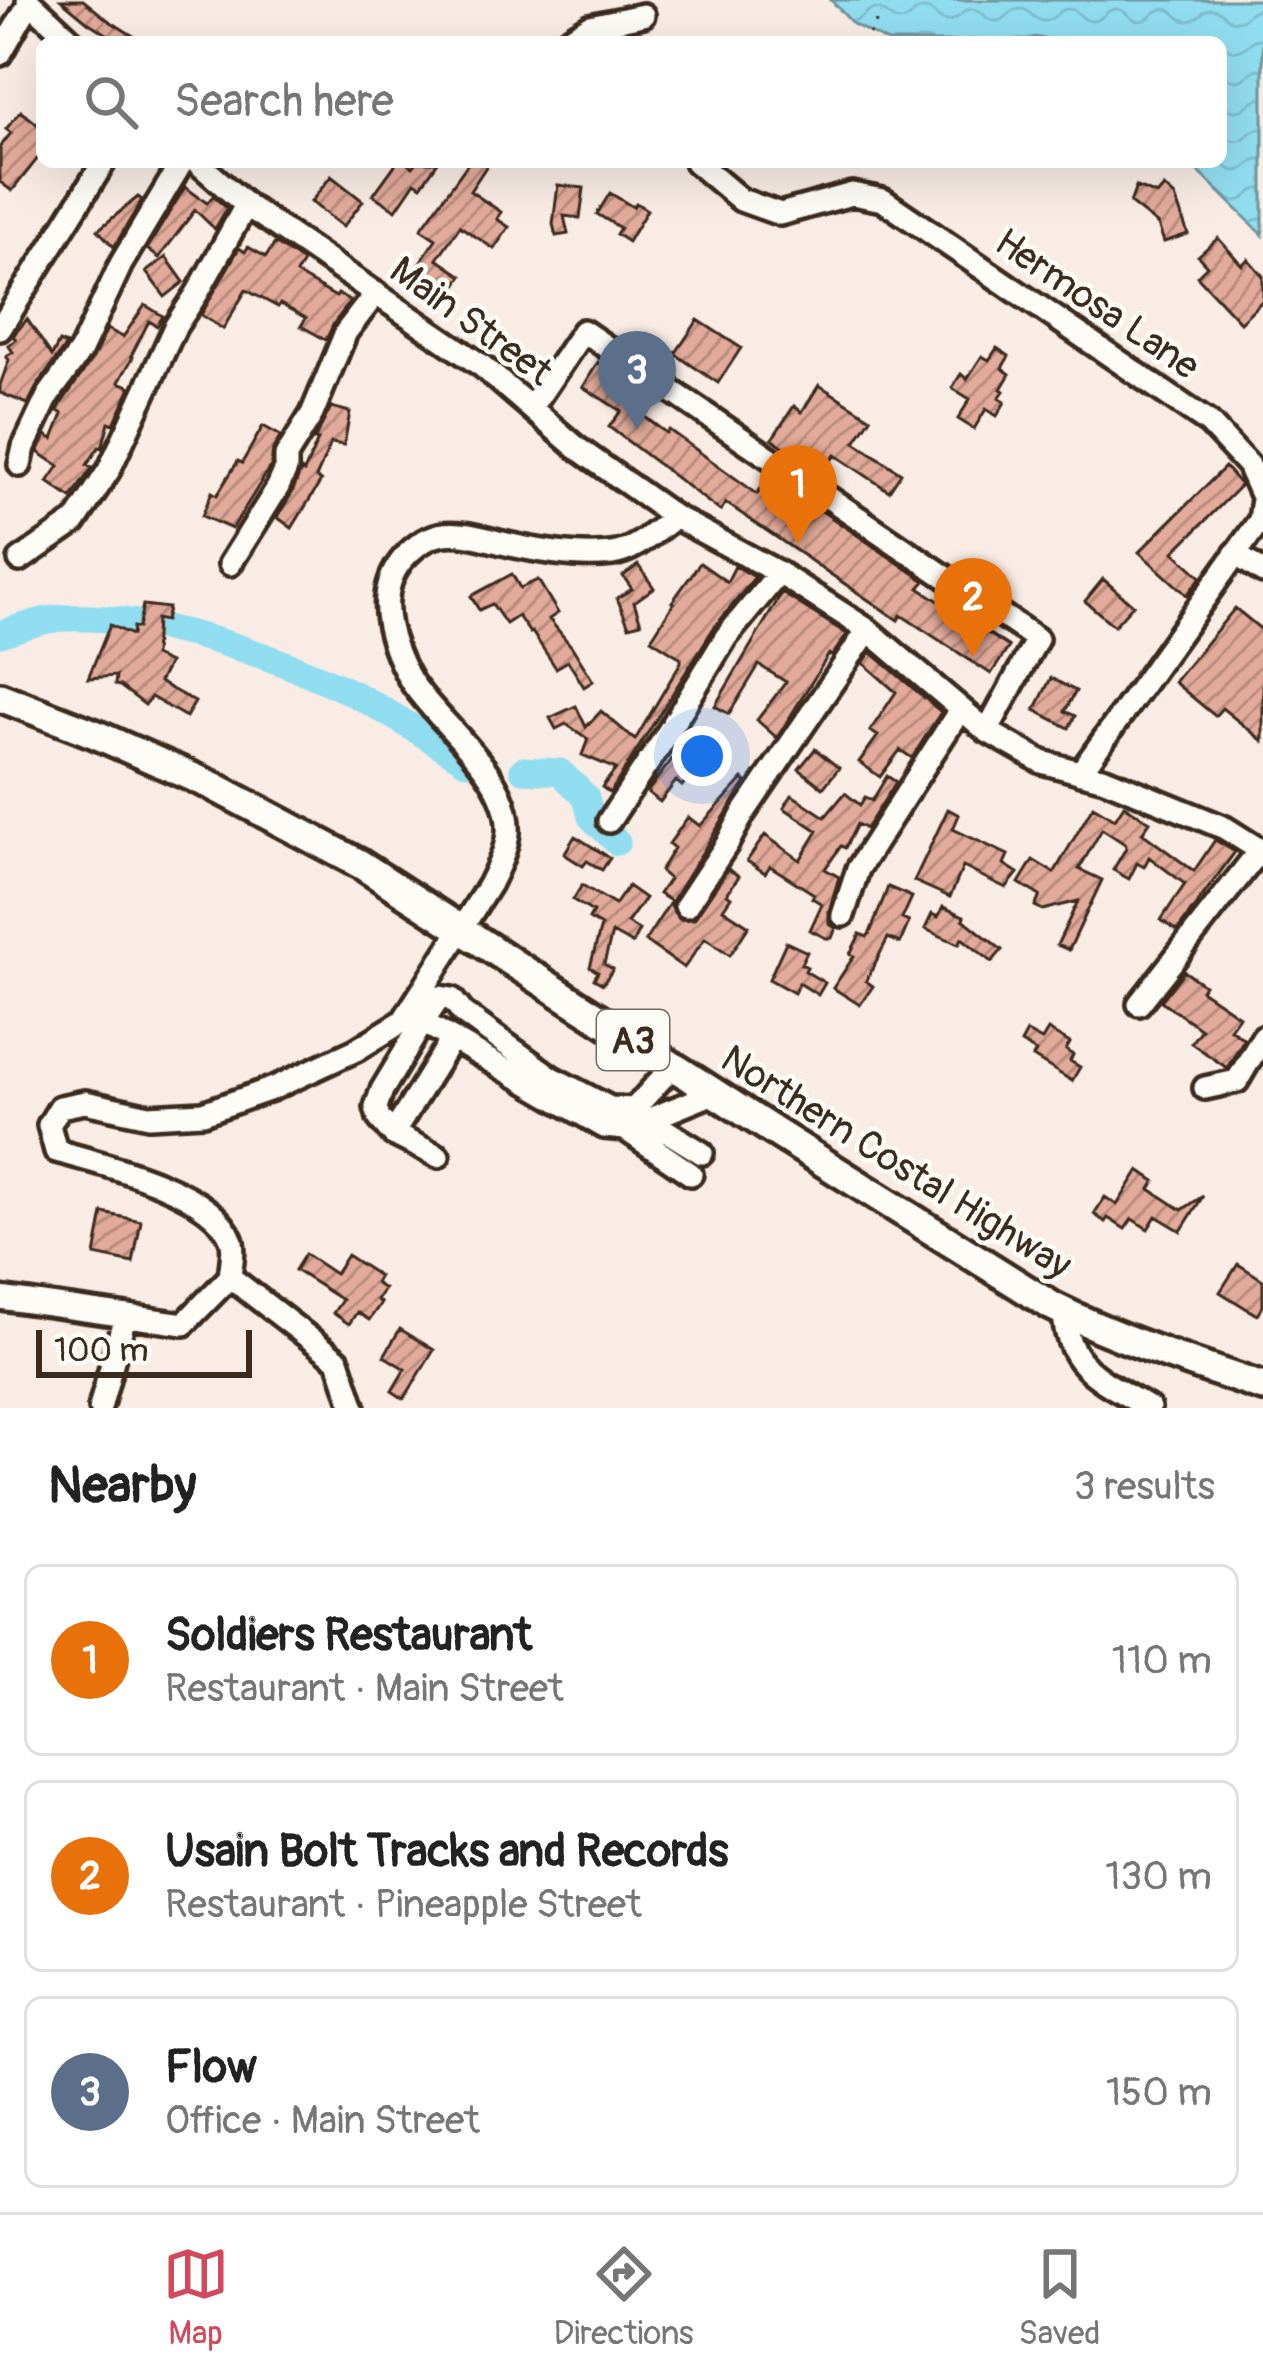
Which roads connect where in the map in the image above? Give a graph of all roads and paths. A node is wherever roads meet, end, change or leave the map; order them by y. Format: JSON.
{"nodes":[{"id":1,"x":29,"y":1,"type":"edge"},
{"id":2,"x":881,"y":13,"type":"dead end"},
{"id":3,"x":643,"y":15,"type":"dead end"},
{"id":4,"x":869,"y":34,"type":"dead end"},
{"id":5,"x":67,"y":36,"type":"edge"},
{"id":6,"x":574,"y":36,"type":"edge"},
{"id":7,"x":0,"y":54,"type":"edge"},
{"id":8,"x":100,"y":168,"type":"edge"},
{"id":9,"x":178,"y":168,"type":"edge"},
{"id":10,"x":204,"y":168,"type":"edge"},
{"id":11,"x":703,"y":168,"type":"edge"},
{"id":12,"x":246,"y":205,"type":"junction"},
{"id":13,"x":376,"y":293,"type":"junction"},
{"id":14,"x":0,"y":329,"type":"edge"},
{"id":15,"x":532,"y":408,"type":"junction"},
{"id":16,"x":20,"y":465,"type":"dead end"},
{"id":17,"x":674,"y":517,"type":"junction"},
{"id":18,"x":1235,"y":554,"type":"junction"},
{"id":19,"x":20,"y":560,"type":"dead end"},
{"id":20,"x":230,"y":564,"type":"dead end"},
{"id":21,"x":1263,"y":572,"type":"edge"},
{"id":22,"x":779,"y":573,"type":"junction"},
{"id":23,"x":868,"y":629,"type":"junction"},
{"id":24,"x":0,"y":697,"type":"edge"},
{"id":25,"x":960,"y":710,"type":"junction"},
{"id":26,"x":987,"y":730,"type":"junction"},
{"id":27,"x":1080,"y":773,"type":"junction"},
{"id":28,"x":609,"y":821,"type":"dead end"},
{"id":29,"x":1262,"y":851,"type":"edge"},
{"id":30,"x":686,"y":906,"type":"dead end"},
{"id":31,"x":843,"y":915,"type":"dead end"},
{"id":32,"x":462,"y":929,"type":"junction"},
{"id":33,"x":1139,"y":1004,"type":"dead end"},
{"id":34,"x":423,"y":1022,"type":"junction"},
{"id":35,"x":1263,"y":1037,"type":"edge"},
{"id":36,"x":452,"y":1039,"type":"junction"},
{"id":37,"x":673,"y":1066,"type":"junction"},
{"id":38,"x":1205,"y":1088,"type":"dead end"},
{"id":39,"x":714,"y":1093,"type":"junction"},
{"id":40,"x":632,"y":1133,"type":"junction"},
{"id":41,"x":393,"y":1134,"type":"junction"},
{"id":42,"x":438,"y":1156,"type":"dead end"},
{"id":43,"x":697,"y":1164,"type":"dead end"},
{"id":44,"x":230,"y":1277,"type":"junction"},
{"id":45,"x":0,"y":1298,"type":"edge"},
{"id":46,"x":1064,"y":1312,"type":"junction"},
{"id":47,"x":125,"y":1316,"type":"junction"},
{"id":48,"x":1263,"y":1387,"type":"edge"},
{"id":49,"x":100,"y":1408,"type":"edge"},
{"id":50,"x":354,"y":1408,"type":"edge"},
{"id":51,"x":1149,"y":1408,"type":"edge"}],
"edges":[{"from":1,"to":5,"type":"street"},
{"from":1,"to":7,"type":"street"},
{"from":2,"to":4,"type":"path"},
{"from":3,"to":6,"type":"street"},
{"from":8,"to":14,"type":"street"},
{"from":9,"to":16,"type":"street"},
{"from":10,"to":12,"type":"street","name":"Main Street"},
{"from":11,"to":18,"type":"street","name":"Hermosa Lane"},
{"from":12,"to":13,"type":"street","name":"Main Street"},
{"from":12,"to":19,"type":"street"},
{"from":13,"to":15,"type":"street","name":"Main Street"},
{"from":13,"to":20,"type":"street"},
{"from":15,"to":17,"type":"street","name":"Main Street"},
{"from":15,"to":26,"type":"street"},
{"from":17,"to":22,"type":"street","name":"Main Street"},
{"from":17,"to":32,"type":"street"},
{"from":18,"to":21,"type":"street"},
{"from":18,"to":27,"type":"street","name":"Hermosa Lane"},
{"from":22,"to":23,"type":"street","name":"Main Street"},
{"from":22,"to":28,"type":"street"},
{"from":23,"to":25,"type":"street","name":"Main Street"},
{"from":23,"to":30,"type":"street"},
{"from":24,"to":32,"type":"main road","name":"Northern Costal Highway","number":"A3"},
{"from":25,"to":26,"type":"street","name":"Main Street"},
{"from":25,"to":31,"type":"street"},
{"from":26,"to":27,"type":"street","name":"Main Street"},
{"from":27,"to":29,"type":"street","name":"Main Street"},
{"from":29,"to":33,"type":"street"},
{"from":32,"to":37,"type":"main road","name":"Northern Costal Highway","number":"A3"},
{"from":32,"to":44,"type":"street"},
{"from":34,"to":36,"type":"street"},
{"from":34,"to":37,"type":"street"},
{"from":34,"to":41,"type":"street"},
{"from":35,"to":38,"type":"street"},
{"from":36,"to":40,"type":"street"},
{"from":36,"to":41,"type":"street"},
{"from":37,"to":39,"type":"main road","name":"Northern Costal Highway","number":"A3"},
{"from":39,"to":40,"type":"street"},
{"from":39,"to":46,"type":"main road","name":"Northern Costal Highway","number":"A3"},
{"from":40,"to":43,"type":"street"},
{"from":41,"to":42,"type":"street"},
{"from":44,"to":47,"type":"street"},
{"from":44,"to":50,"type":"street"},
{"from":45,"to":47,"type":"street"},
{"from":46,"to":48,"type":"main road","name":"Northern Costal Highway","number":"A3"},
{"from":46,"to":51,"type":"street"},
{"from":47,"to":49,"type":"street"}]}
